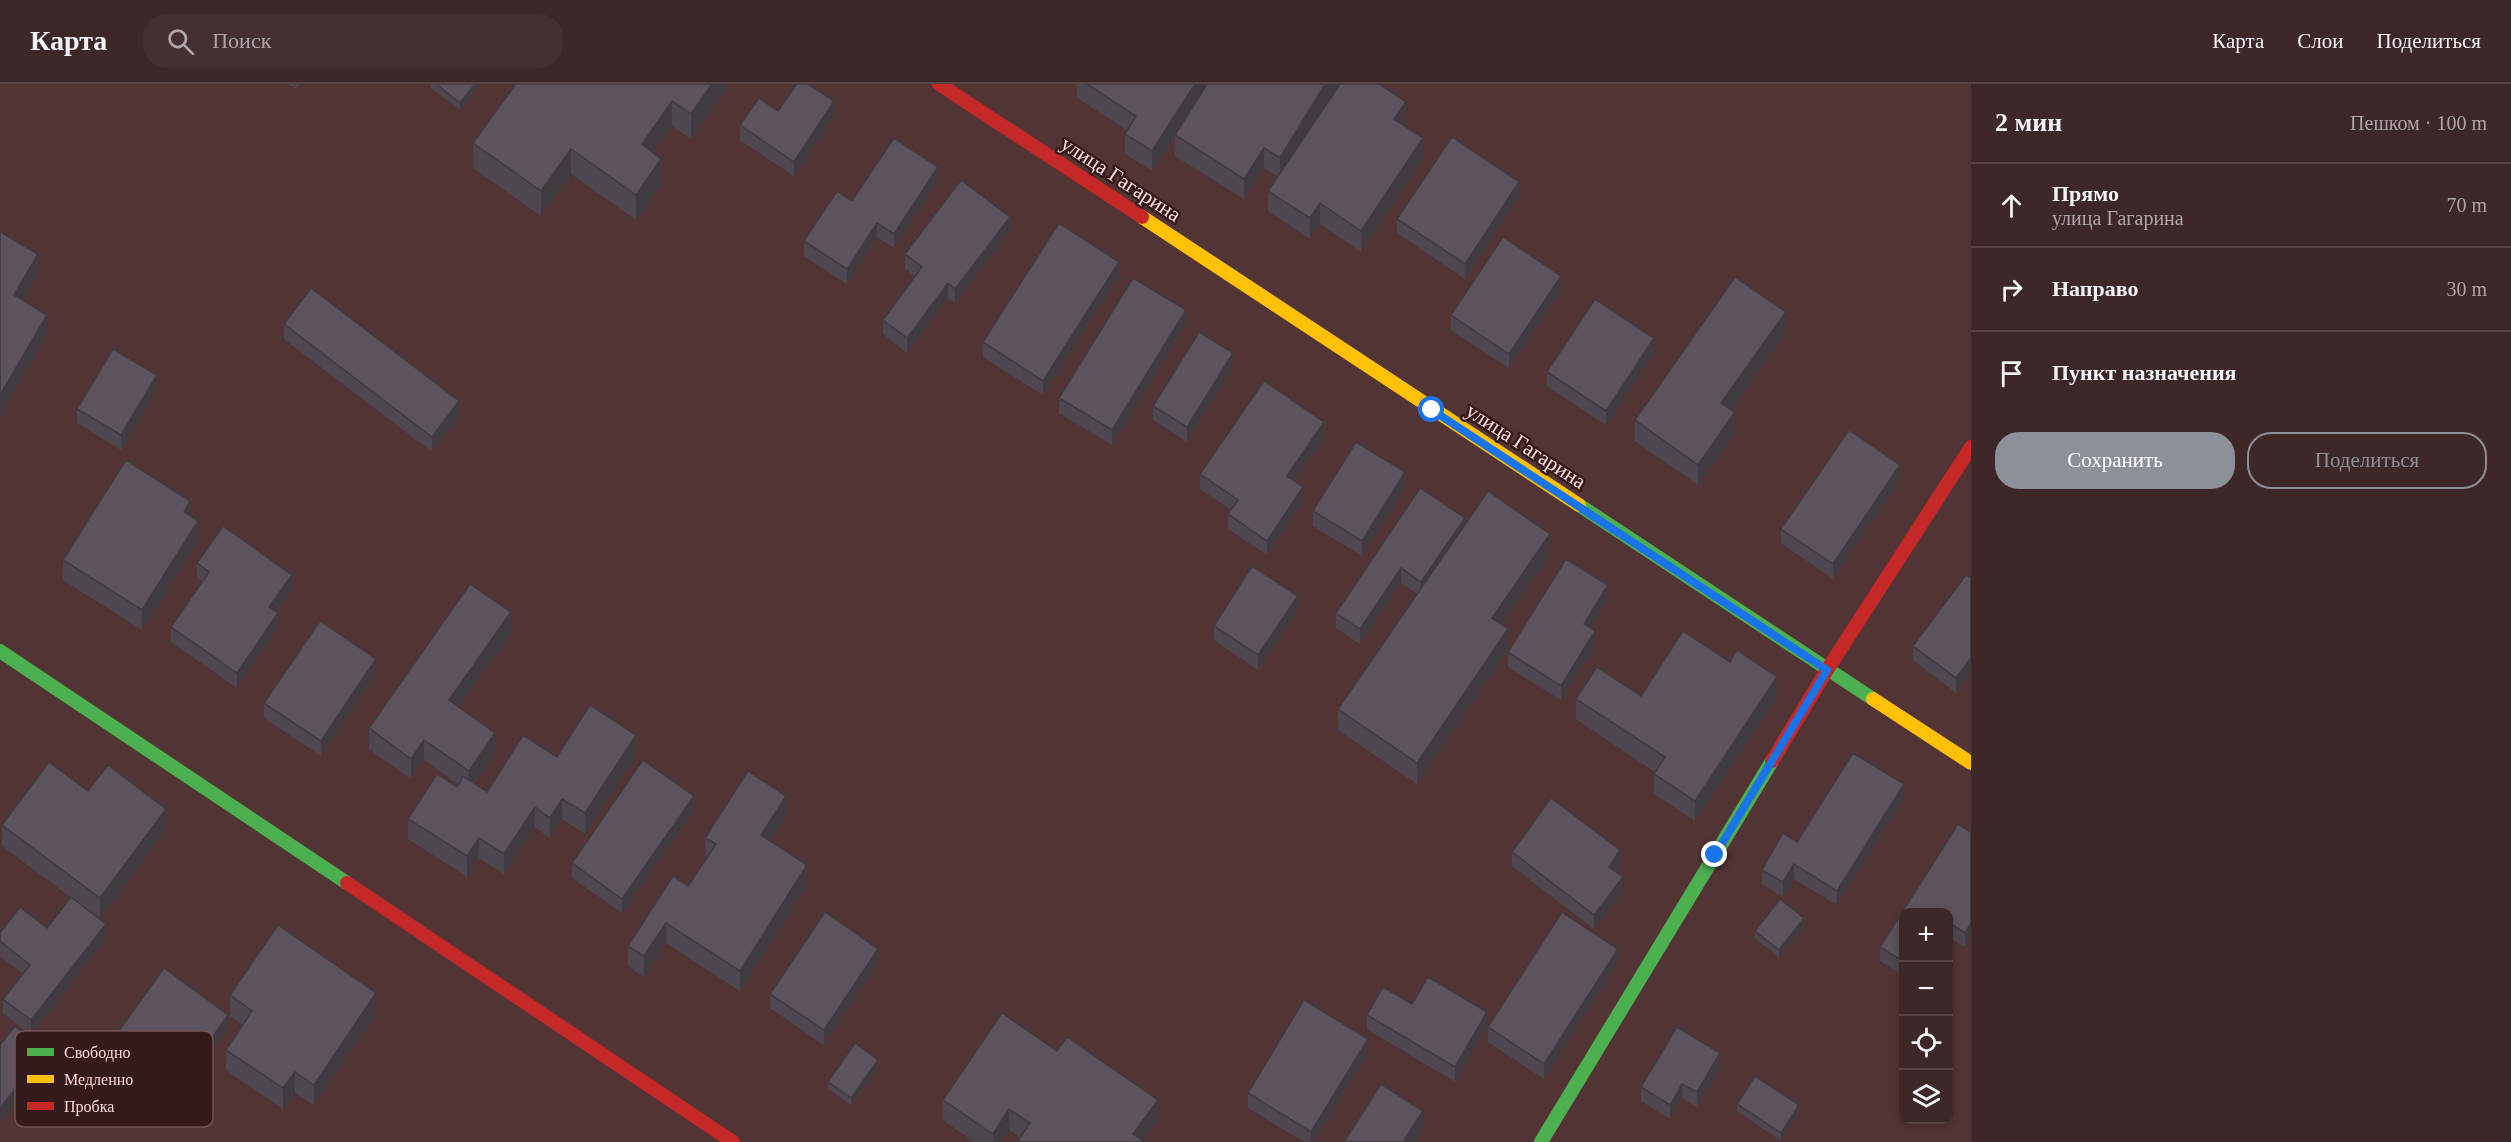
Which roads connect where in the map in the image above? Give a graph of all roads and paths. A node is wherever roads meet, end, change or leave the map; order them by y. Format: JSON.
{"nodes":[{"id":1,"x":939,"y":84,"type":"edge"},
{"id":2,"x":1971,"y":447,"type":"edge"},
{"id":3,"x":0,"y":651,"type":"edge"},
{"id":4,"x":1827,"y":670,"type":"junction"},
{"id":5,"x":1971,"y":763,"type":"edge"},
{"id":6,"x":733,"y":1142,"type":"edge"},
{"id":7,"x":1541,"y":1142,"type":"edge"}],
"edges":[{"from":1,"to":4,"type":"street","name":"улица Гагарина"},
{"from":2,"to":4,"type":"street"},
{"from":3,"to":6,"type":"street"},
{"from":4,"to":5,"type":"street","name":"улица Гагарина"},
{"from":4,"to":7,"type":"street"}]}
